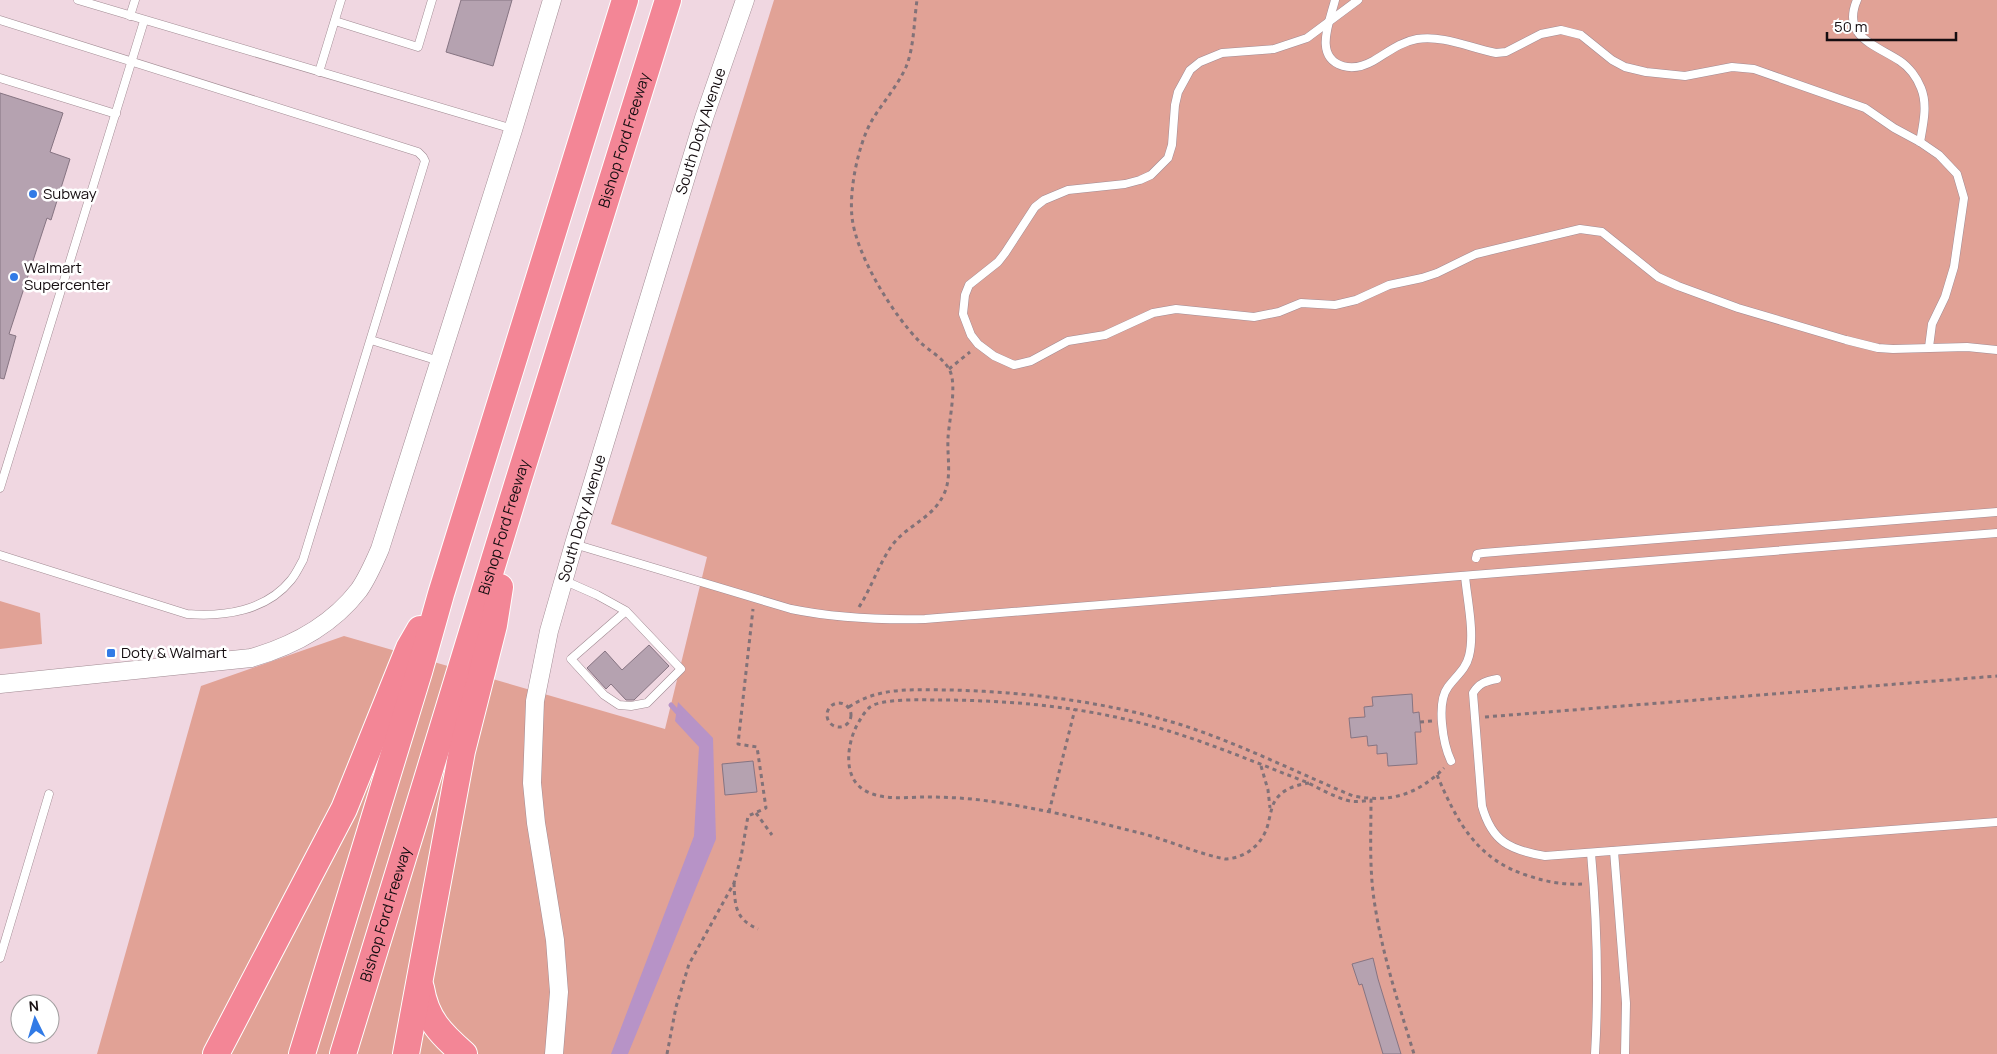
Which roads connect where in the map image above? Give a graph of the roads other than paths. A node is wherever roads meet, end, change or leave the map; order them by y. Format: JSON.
{"nodes":[{"id":1,"x":78,"y":0,"type":"edge"},
{"id":2,"x":135,"y":0,"type":"edge"},
{"id":3,"x":341,"y":0,"type":"edge"},
{"id":4,"x":432,"y":0,"type":"edge"},
{"id":5,"x":552,"y":0,"type":"edge"},
{"id":6,"x":625,"y":0,"type":"edge"},
{"id":7,"x":668,"y":0,"type":"edge"},
{"id":8,"x":745,"y":0,"type":"edge"},
{"id":9,"x":1335,"y":0,"type":"edge"},
{"id":10,"x":1358,"y":0,"type":"edge"},
{"id":11,"x":1858,"y":0,"type":"edge"},
{"id":12,"x":130,"y":16,"type":"junction"},
{"id":13,"x":0,"y":20,"type":"edge"},
{"id":14,"x":144,"y":21,"type":"junction"},
{"id":15,"x":335,"y":21,"type":"junction"},
{"id":16,"x":1329,"y":22,"type":"junction"},
{"id":17,"x":132,"y":61,"type":"junction"},
{"id":18,"x":319,"y":72,"type":"junction"},
{"id":19,"x":0,"y":78,"type":"edge"},
{"id":20,"x":116,"y":114,"type":"junction"},
{"id":21,"x":513,"y":130,"type":"junction"},
{"id":22,"x":1920,"y":142,"type":"junction"},
{"id":23,"x":370,"y":340,"type":"junction"},
{"id":24,"x":1929,"y":347,"type":"junction"},
{"id":25,"x":1997,"y":350,"type":"edge"},
{"id":26,"x":438,"y":361,"type":"junction"},
{"id":27,"x":517,"y":485,"type":"junction"},
{"id":28,"x":0,"y":488,"type":"edge"},
{"id":29,"x":1997,"y":512,"type":"edge"},
{"id":30,"x":1997,"y":533,"type":"edge"},
{"id":31,"x":574,"y":544,"type":"junction"},
{"id":32,"x":0,"y":555,"type":"edge"},
{"id":33,"x":1476,"y":558,"type":"dead end"},
{"id":34,"x":1465,"y":576,"type":"junction"},
{"id":35,"x":564,"y":580,"type":"junction"},
{"id":36,"x":441,"y":594,"type":"junction"},
{"id":37,"x":626,"y":611,"type":"junction"},
{"id":38,"x":1498,"y":679,"type":"dead end"},
{"id":39,"x":0,"y":684,"type":"edge"},
{"id":40,"x":1451,"y":761,"type":"road end"},
{"id":41,"x":49,"y":794,"type":"dead end"},
{"id":42,"x":1997,"y":822,"type":"edge"},
{"id":43,"x":1614,"y":851,"type":"junction"},
{"id":44,"x":1591,"y":852,"type":"junction"},
{"id":45,"x":0,"y":958,"type":"edge"},
{"id":46,"x":420,"y":980,"type":"junction"},
{"id":47,"x":216,"y":1054,"type":"edge"},
{"id":48,"x":302,"y":1054,"type":"edge"},
{"id":49,"x":344,"y":1054,"type":"edge"},
{"id":50,"x":406,"y":1054,"type":"edge"},
{"id":51,"x":464,"y":1054,"type":"edge"},
{"id":52,"x":554,"y":1054,"type":"edge"},
{"id":53,"x":1595,"y":1054,"type":"edge"},
{"id":54,"x":1625,"y":1054,"type":"edge"}],
"edges":[{"from":1,"to":12,"type":"lane"},
{"from":2,"to":12,"type":"lane"},
{"from":3,"to":15,"type":"lane"},
{"from":4,"to":15,"type":"lane"},
{"from":5,"to":21,"type":"street"},
{"from":6,"to":36,"type":"highway"},
{"from":7,"to":27,"type":"highway","name":"Bishop Ford Freeway"},
{"from":8,"to":31,"type":"street","name":"South Doty Avenue"},
{"from":9,"to":16,"type":"lane"},
{"from":10,"to":16,"type":"lane"},
{"from":11,"to":22,"type":"lane"},
{"from":12,"to":14,"type":"lane"},
{"from":13,"to":17,"type":"lane"},
{"from":14,"to":17,"type":"lane"},
{"from":14,"to":18,"type":"lane"},
{"from":15,"to":18,"type":"lane"},
{"from":16,"to":22,"type":"lane"},
{"from":16,"to":24,"type":"lane"},
{"from":17,"to":20,"type":"lane"},
{"from":17,"to":23,"type":"lane"},
{"from":18,"to":21,"type":"lane"},
{"from":19,"to":20,"type":"lane"},
{"from":20,"to":28,"type":"lane"},
{"from":21,"to":26,"type":"street"},
{"from":22,"to":24,"type":"lane"},
{"from":23,"to":26,"type":"lane"},
{"from":23,"to":32,"type":"lane"},
{"from":24,"to":25,"type":"lane"},
{"from":26,"to":39,"type":"street"},
{"from":27,"to":46,"type":"highway"},
{"from":27,"to":49,"type":"highway","name":"Bishop Ford Freeway"},
{"from":29,"to":33,"type":"lane"},
{"from":30,"to":34,"type":"lane"},
{"from":31,"to":34,"type":"lane"},
{"from":31,"to":35,"type":"street","name":"South Doty Avenue"},
{"from":34,"to":40,"type":"lane"},
{"from":35,"to":37,"type":"lane"},
{"from":35,"to":52,"type":"street","name":"South Doty Avenue"},
{"from":36,"to":47,"type":"highway"},
{"from":36,"to":48,"type":"highway"},
{"from":37,"to":37,"type":"lane"},
{"from":38,"to":44,"type":"lane"},
{"from":41,"to":45,"type":"lane"},
{"from":42,"to":43,"type":"lane"},
{"from":43,"to":44,"type":"lane"},
{"from":43,"to":54,"type":"lane"},
{"from":44,"to":53,"type":"lane"},
{"from":46,"to":50,"type":"highway"},
{"from":46,"to":51,"type":"highway"}]}
